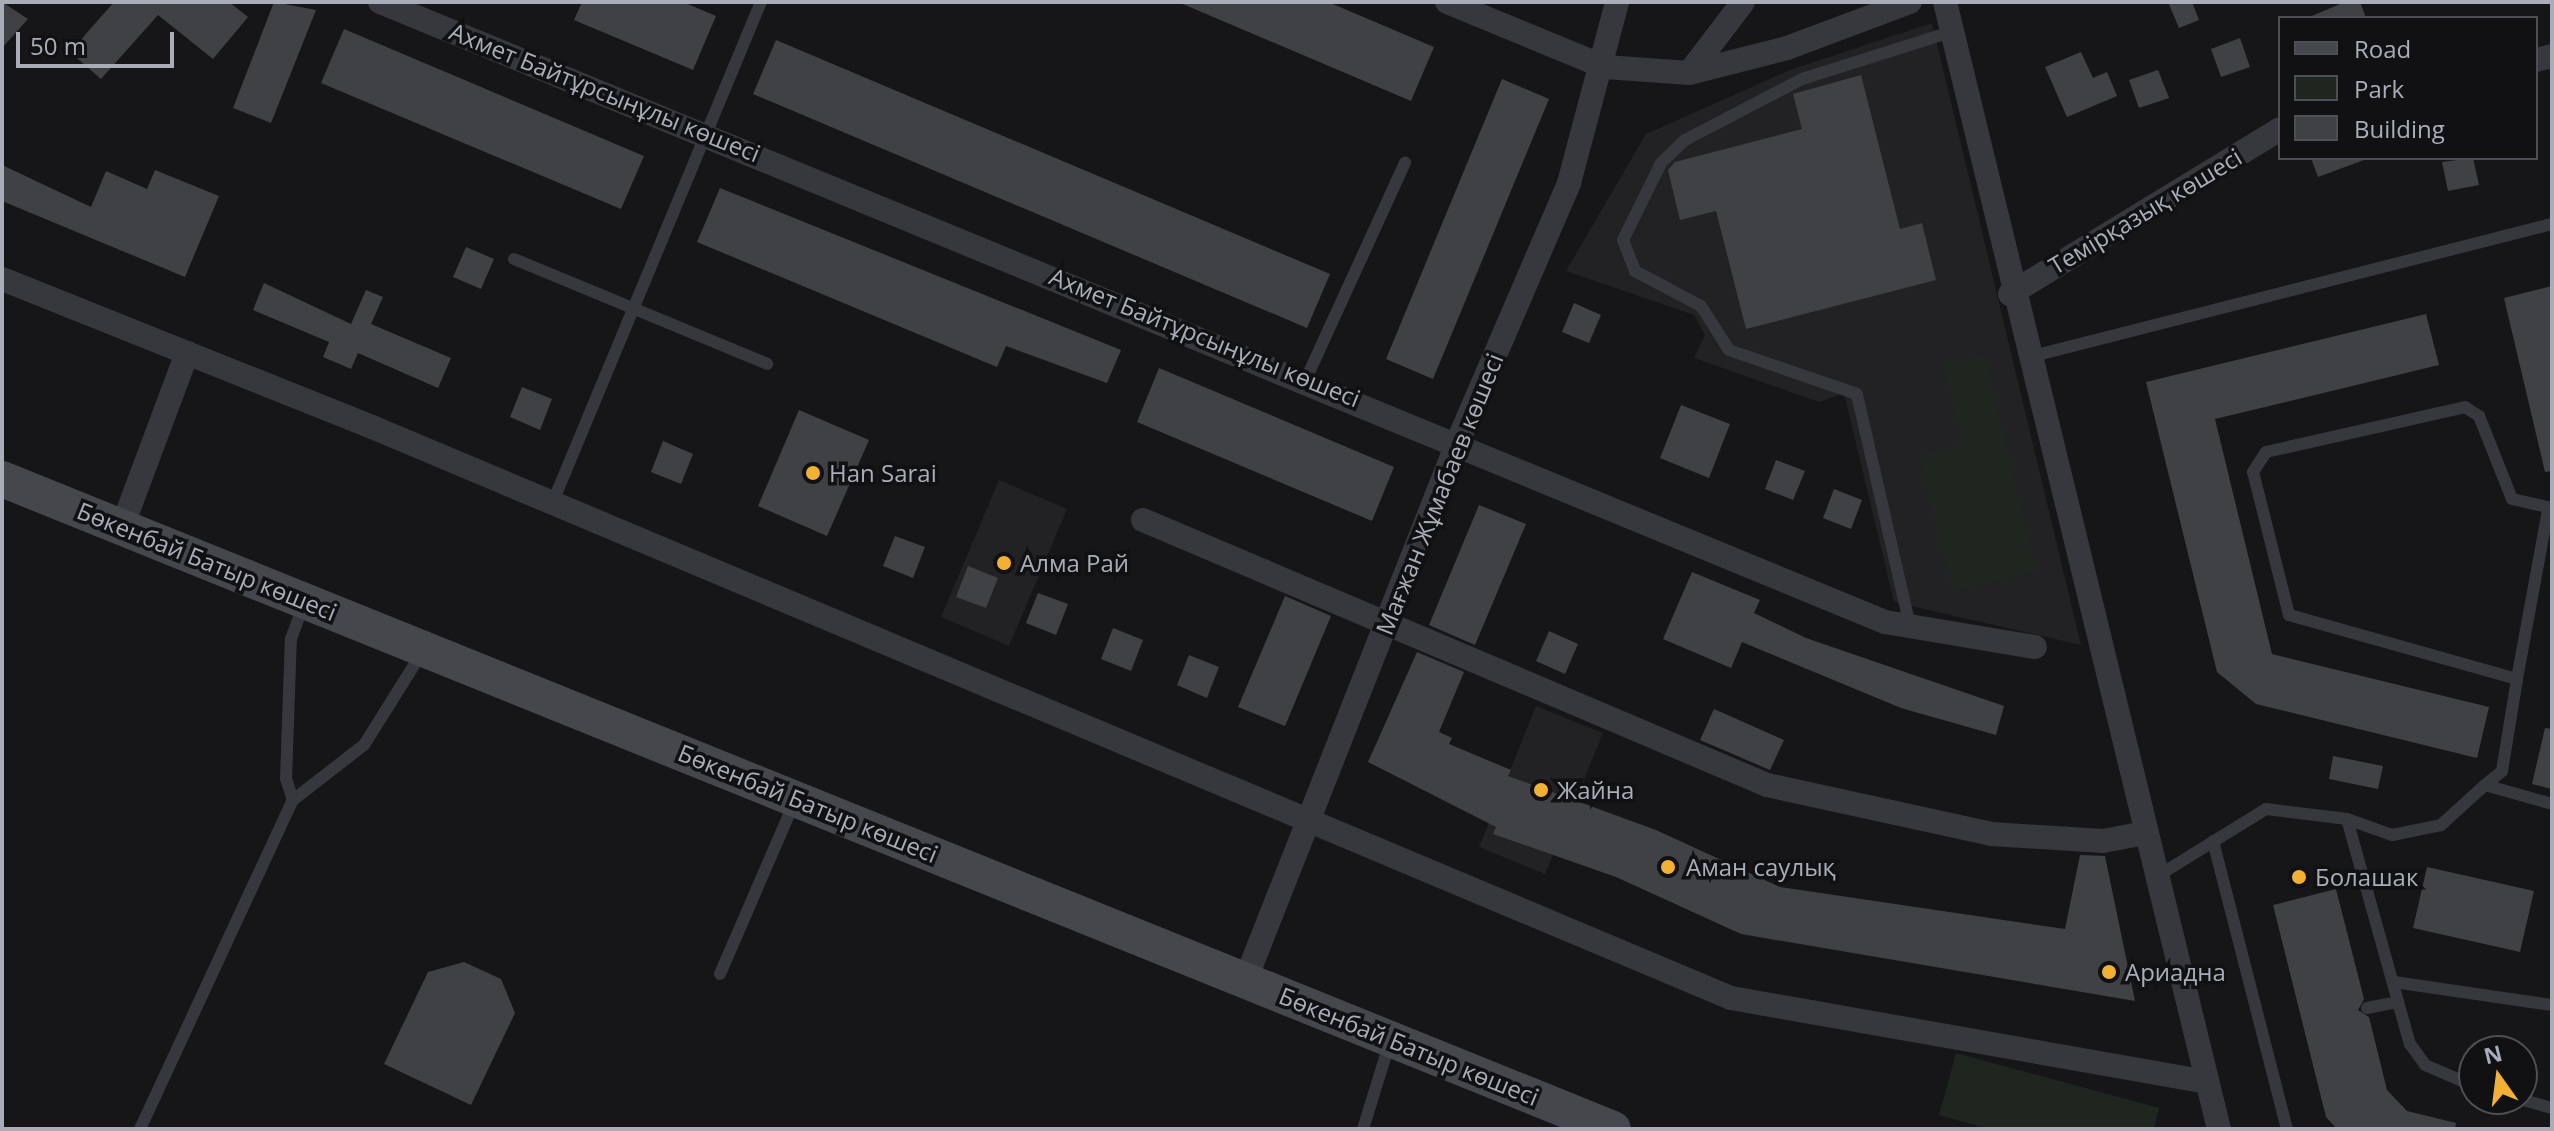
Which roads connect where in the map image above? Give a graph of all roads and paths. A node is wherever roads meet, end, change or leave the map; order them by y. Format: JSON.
{"nodes":[{"id":1,"x":380,"y":2,"type":"edge"},
{"id":2,"x":761,"y":2,"type":"edge"},
{"id":3,"x":1447,"y":2,"type":"edge"},
{"id":4,"x":1617,"y":2,"type":"edge"},
{"id":5,"x":1743,"y":2,"type":"edge"},
{"id":6,"x":1910,"y":2,"type":"edge"},
{"id":7,"x":1945,"y":2,"type":"edge"},
{"id":8,"x":1951,"y":32,"type":"junction"},
{"id":9,"x":1605,"y":67,"type":"junction"},
{"id":10,"x":1689,"y":73,"type":"junction"},
{"id":11,"x":2278,"y":130,"type":"edge"},
{"id":12,"x":711,"y":134,"type":"junction"},
{"id":13,"x":1405,"y":163,"type":"dead end"},
{"id":14,"x":2552,"y":224,"type":"edge"},
{"id":15,"x":514,"y":259,"type":"dead end"},
{"id":16,"x":2,"y":279,"type":"edge"},
{"id":17,"x":2010,"y":294,"type":"junction"},
{"id":18,"x":636,"y":309,"type":"junction"},
{"id":19,"x":187,"y":353,"type":"junction"},
{"id":20,"x":2026,"y":357,"type":"junction"},
{"id":21,"x":767,"y":364,"type":"dead end"},
{"id":22,"x":1306,"y":379,"type":"junction"},
{"id":23,"x":1458,"y":441,"type":"junction"},
{"id":24,"x":2,"y":479,"type":"edge"},
{"id":25,"x":552,"y":504,"type":"junction"},
{"id":26,"x":2550,"y":509,"type":"edge"},
{"id":27,"x":1143,"y":520,"type":"dead end"},
{"id":28,"x":122,"y":527,"type":"junction"},
{"id":29,"x":305,"y":600,"type":"junction"},
{"id":30,"x":1388,"y":620,"type":"junction"},
{"id":31,"x":1910,"y":626,"type":"junction"},
{"id":32,"x":2035,"y":647,"type":"dead end"},
{"id":33,"x":425,"y":649,"type":"junction"},
{"id":34,"x":2517,"y":679,"type":"junction"},
{"id":35,"x":2485,"y":785,"type":"junction"},
{"id":36,"x":796,"y":798,"type":"junction"},
{"id":37,"x":293,"y":800,"type":"junction"},
{"id":38,"x":2552,"y":804,"type":"edge"},
{"id":39,"x":2347,"y":819,"type":"junction"},
{"id":40,"x":1309,"y":822,"type":"junction"},
{"id":41,"x":2145,"y":833,"type":"junction"},
{"id":42,"x":2213,"y":841,"type":"junction"},
{"id":43,"x":2156,"y":877,"type":"junction"},
{"id":44,"x":720,"y":974,"type":"dead end"},
{"id":45,"x":1245,"y":981,"type":"junction"},
{"id":46,"x":2394,"y":982,"type":"junction"},
{"id":47,"x":2398,"y":1002,"type":"junction"},
{"id":48,"x":2552,"y":1005,"type":"edge"},
{"id":49,"x":2367,"y":1008,"type":"dead end"},
{"id":50,"x":1391,"y":1039,"type":"junction"},
{"id":51,"x":2458,"y":1079,"type":"edge"},
{"id":52,"x":2206,"y":1082,"type":"junction"},
{"id":53,"x":140,"y":1129,"type":"edge"},
{"id":54,"x":1363,"y":1129,"type":"edge"},
{"id":55,"x":1613,"y":1129,"type":"edge"},
{"id":56,"x":2219,"y":1129,"type":"edge"},
{"id":57,"x":2287,"y":1129,"type":"edge"}],
"edges":[{"from":1,"to":12,"type":"street","name":"Ахмет Байтұрсынұлы көшесі"},
{"from":2,"to":12,"type":"lane"},
{"from":3,"to":9,"type":"street"},
{"from":4,"to":9,"type":"street","name":"Мағжан Жұмабаев көшесі"},
{"from":5,"to":10,"type":"street"},
{"from":6,"to":10,"type":"street"},
{"from":7,"to":8,"type":"street"},
{"from":8,"to":17,"type":"street"},
{"from":8,"to":31,"type":"lane"},
{"from":9,"to":10,"type":"street"},
{"from":9,"to":23,"type":"street","name":"Мағжан Жұмабаев көшесі"},
{"from":11,"to":17,"type":"street","name":"Темірқазық көшесі"},
{"from":12,"to":18,"type":"lane"},
{"from":12,"to":22,"type":"street","name":"Ахмет Байтұрсынұлы көшесі"},
{"from":13,"to":22,"type":"lane"},
{"from":14,"to":20,"type":"lane"},
{"from":15,"to":18,"type":"lane"},
{"from":16,"to":19,"type":"street"},
{"from":17,"to":20,"type":"street"},
{"from":18,"to":21,"type":"lane"},
{"from":18,"to":25,"type":"lane"},
{"from":19,"to":25,"type":"street"},
{"from":19,"to":28,"type":"street"},
{"from":20,"to":41,"type":"street"},
{"from":22,"to":23,"type":"street","name":"Ахмет Байтұрсынұлы көшесі"},
{"from":23,"to":30,"type":"street","name":"Мағжан Жұмабаев көшесі"},
{"from":23,"to":31,"type":"street","name":"Ахмет Байтұрсынұлы көшесі"},
{"from":24,"to":28,"type":"main road","name":"Бөкенбай Батыр көшесі"},
{"from":25,"to":40,"type":"street"},
{"from":26,"to":34,"type":"lane"},
{"from":26,"to":34,"type":"lane"},
{"from":27,"to":30,"type":"street"},
{"from":28,"to":29,"type":"main road","name":"Бөкенбай Батыр көшесі"},
{"from":29,"to":33,"type":"main road","name":"Бөкенбай Батыр көшесі"},
{"from":29,"to":37,"type":"lane"},
{"from":30,"to":40,"type":"street","name":"Мағжан Жұмабаев көшесі"},
{"from":30,"to":41,"type":"street"},
{"from":31,"to":32,"type":"street","name":"Ахмет Байтұрсынұлы көшесі"},
{"from":33,"to":36,"type":"main road","name":"Бөкенбай Батыр көшесі"},
{"from":33,"to":37,"type":"lane"},
{"from":34,"to":35,"type":"lane"},
{"from":35,"to":38,"type":"lane"},
{"from":35,"to":39,"type":"lane"},
{"from":36,"to":44,"type":"lane"},
{"from":36,"to":45,"type":"main road","name":"Бөкенбай Батыр көшесі"},
{"from":37,"to":53,"type":"lane"},
{"from":39,"to":42,"type":"lane"},
{"from":39,"to":46,"type":"lane"},
{"from":40,"to":45,"type":"street","name":"Мағжан Жұмабаев көшесі"},
{"from":40,"to":52,"type":"street"},
{"from":41,"to":43,"type":"street"},
{"from":42,"to":43,"type":"lane"},
{"from":42,"to":57,"type":"lane"},
{"from":43,"to":52,"type":"street"},
{"from":45,"to":50,"type":"main road","name":"Бөкенбай Батыр көшесі"},
{"from":46,"to":47,"type":"lane"},
{"from":46,"to":48,"type":"lane"},
{"from":47,"to":49,"type":"lane"},
{"from":47,"to":51,"type":"lane"},
{"from":50,"to":54,"type":"lane"},
{"from":50,"to":55,"type":"main road","name":"Бөкенбай Батыр көшесі"},
{"from":52,"to":56,"type":"street"}]}
